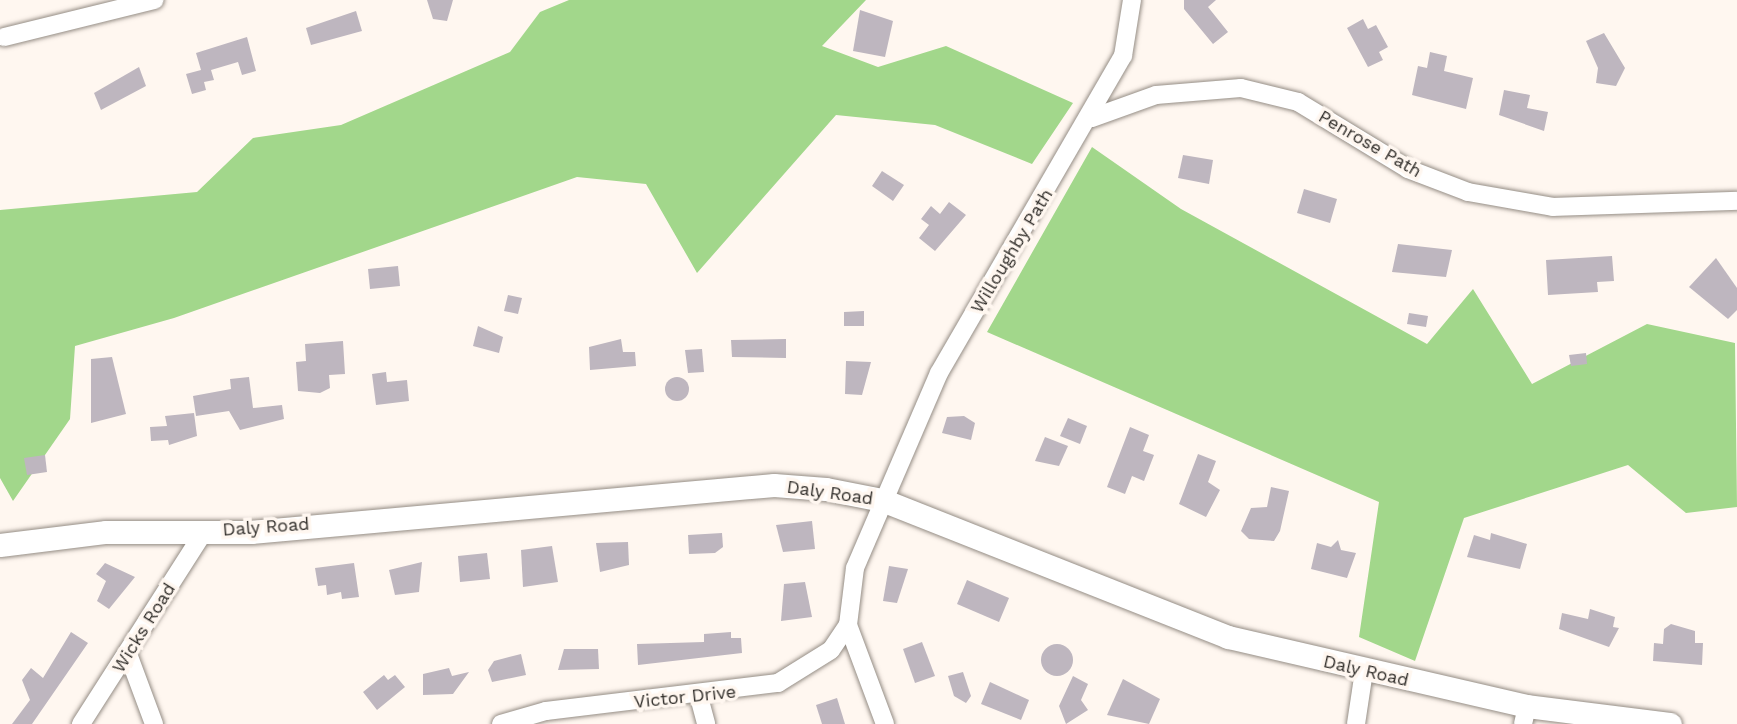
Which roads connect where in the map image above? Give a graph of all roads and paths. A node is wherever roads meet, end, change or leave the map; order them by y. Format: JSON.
{"nodes":[{"id":1,"x":155,"y":0,"type":"edge"},
{"id":2,"x":1132,"y":0,"type":"edge"},
{"id":3,"x":4,"y":37,"type":"dead end"},
{"id":4,"x":1092,"y":118,"type":"junction"},
{"id":5,"x":1737,"y":201,"type":"edge"},
{"id":6,"x":882,"y":500,"type":"junction"},
{"id":7,"x":205,"y":530,"type":"junction"},
{"id":8,"x":0,"y":545,"type":"edge"},
{"id":9,"x":848,"y":625,"type":"junction"},
{"id":10,"x":128,"y":654,"type":"junction"},
{"id":11,"x":1364,"y":671,"type":"junction"},
{"id":12,"x":699,"y":697,"type":"junction"},
{"id":13,"x":1525,"y":715,"type":"edge"},
{"id":14,"x":81,"y":724,"type":"edge"},
{"id":15,"x":154,"y":724,"type":"edge"},
{"id":16,"x":501,"y":724,"type":"edge"},
{"id":17,"x":706,"y":724,"type":"edge"},
{"id":18,"x":885,"y":724,"type":"edge"},
{"id":19,"x":1356,"y":724,"type":"edge"},
{"id":20,"x":1670,"y":724,"type":"edge"}],
"edges":[{"from":1,"to":3,"type":"street"},
{"from":2,"to":4,"type":"street","name":"Willoughby Path"},
{"from":4,"to":5,"type":"street","name":"Penrose Path"},
{"from":4,"to":6,"type":"street","name":"Willoughby Path"},
{"from":6,"to":7,"type":"street","name":"Daly Road"},
{"from":6,"to":9,"type":"street","name":"Willoughby Path"},
{"from":6,"to":11,"type":"street","name":"Daly Road"},
{"from":7,"to":8,"type":"street","name":"Daly Road"},
{"from":7,"to":10,"type":"street","name":"Wicks Road"},
{"from":9,"to":12,"type":"street","name":"Victor Drive"},
{"from":9,"to":18,"type":"street"},
{"from":10,"to":14,"type":"street","name":"Wicks Road"},
{"from":10,"to":15,"type":"street"},
{"from":11,"to":13,"type":"street","name":"Daly Road"},
{"from":11,"to":19,"type":"street"},
{"from":12,"to":16,"type":"street","name":"Victor Drive"},
{"from":12,"to":17,"type":"street"},
{"from":13,"to":20,"type":"street","name":"Daly Road"}]}
